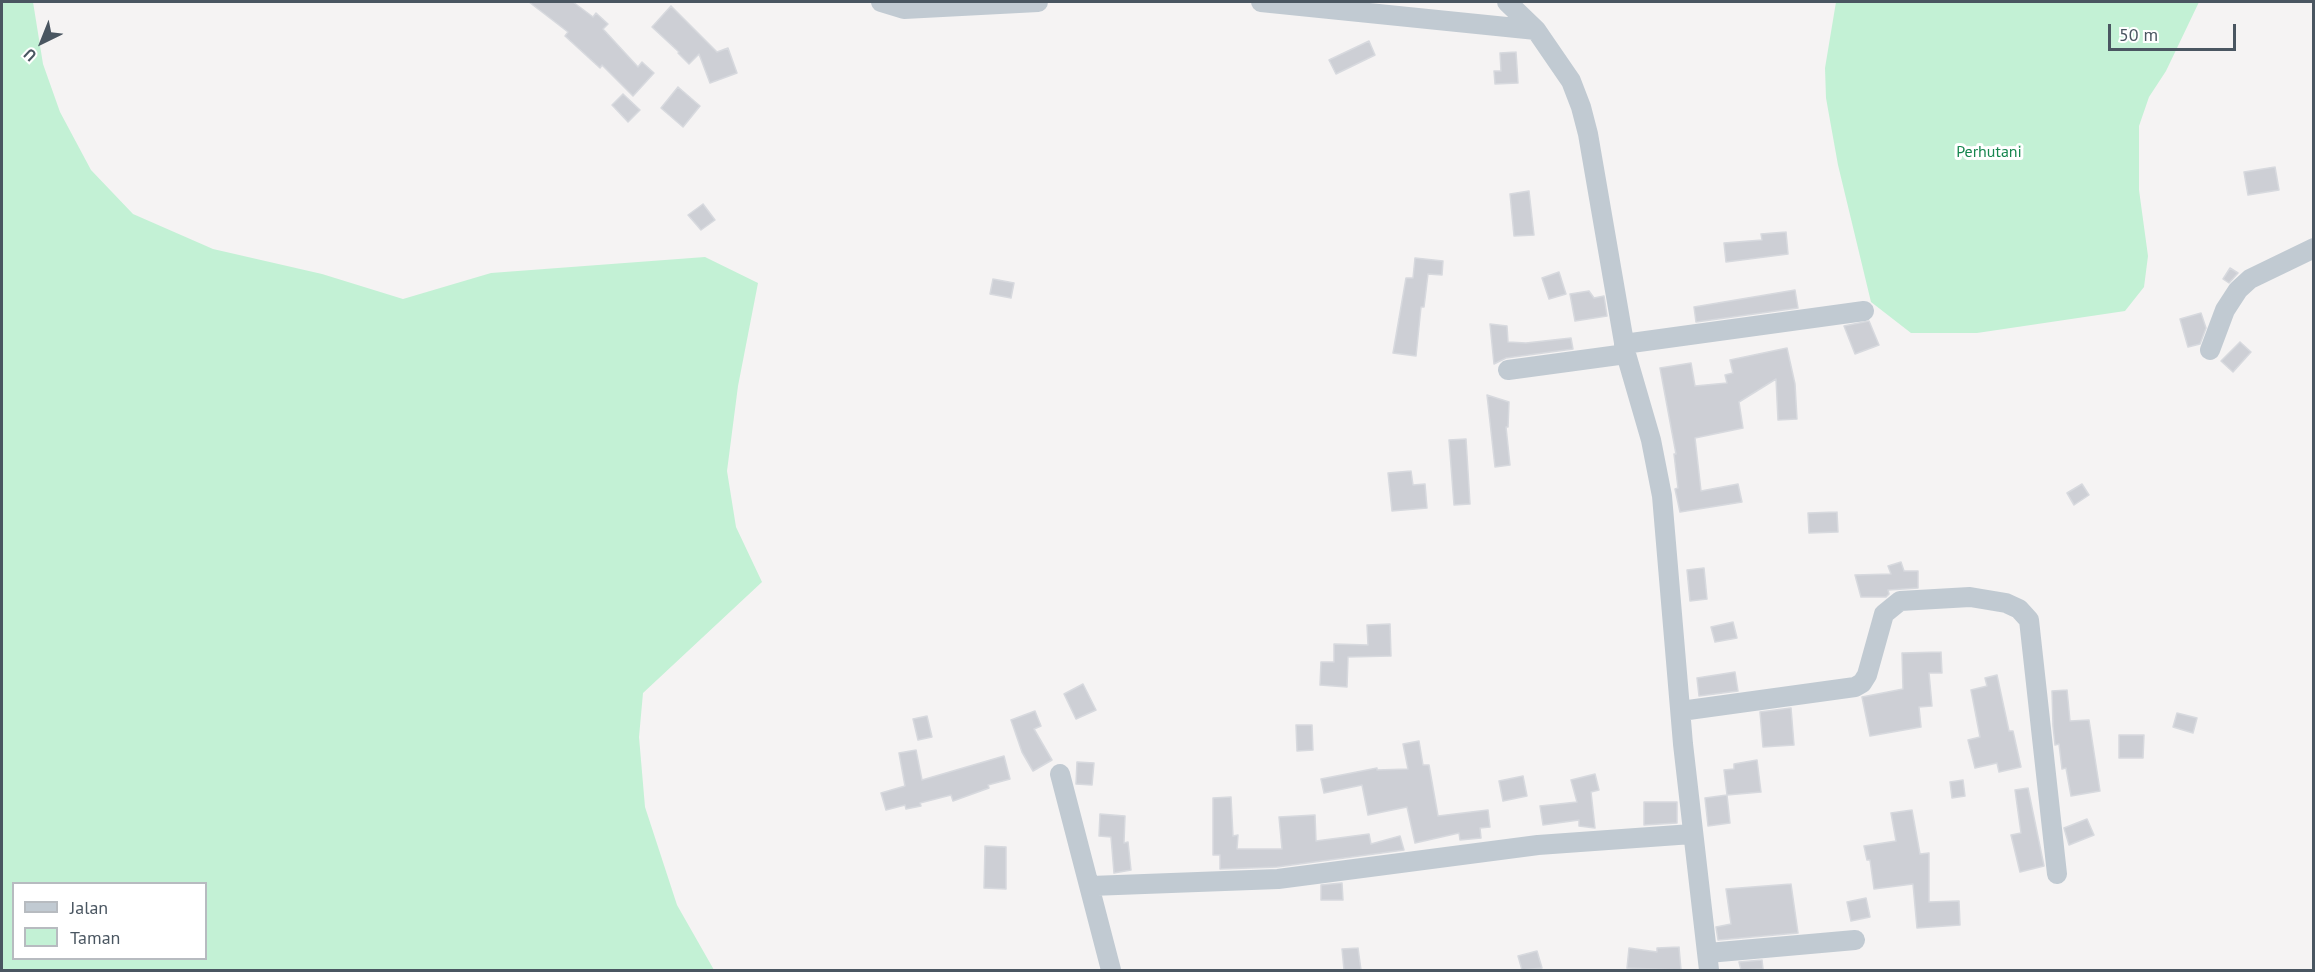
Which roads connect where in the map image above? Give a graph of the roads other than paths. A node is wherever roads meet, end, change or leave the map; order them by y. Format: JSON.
{"nodes":[{"id":1,"x":881,"y":2,"type":"edge"},
{"id":2,"x":1038,"y":2,"type":"edge"},
{"id":3,"x":1261,"y":2,"type":"edge"},
{"id":4,"x":1506,"y":2,"type":"edge"},
{"id":5,"x":1536,"y":30,"type":"junction"},
{"id":6,"x":2313,"y":248,"type":"edge"},
{"id":7,"x":1864,"y":311,"type":"dead end"},
{"id":8,"x":1625,"y":349,"type":"junction"},
{"id":9,"x":2210,"y":350,"type":"dead end"},
{"id":10,"x":1508,"y":370,"type":"dead end"},
{"id":11,"x":1681,"y":711,"type":"junction"},
{"id":12,"x":1060,"y":774,"type":"dead end"},
{"id":13,"x":1692,"y":834,"type":"junction"},
{"id":14,"x":2058,"y":874,"type":"dead end"},
{"id":15,"x":1091,"y":886,"type":"junction"},
{"id":16,"x":1855,"y":940,"type":"dead end"},
{"id":17,"x":1709,"y":962,"type":"edge"},
{"id":18,"x":1112,"y":970,"type":"edge"}],
"edges":[{"from":1,"to":2,"type":"street"},
{"from":3,"to":5,"type":"street"},
{"from":4,"to":5,"type":"street"},
{"from":5,"to":8,"type":"street"},
{"from":6,"to":9,"type":"street"},
{"from":7,"to":8,"type":"street"},
{"from":8,"to":10,"type":"street"},
{"from":8,"to":11,"type":"street"},
{"from":11,"to":13,"type":"street"},
{"from":11,"to":14,"type":"street"},
{"from":12,"to":15,"type":"street"},
{"from":13,"to":15,"type":"street"},
{"from":13,"to":17,"type":"street"},
{"from":15,"to":18,"type":"street"},
{"from":16,"to":17,"type":"street"}]}
